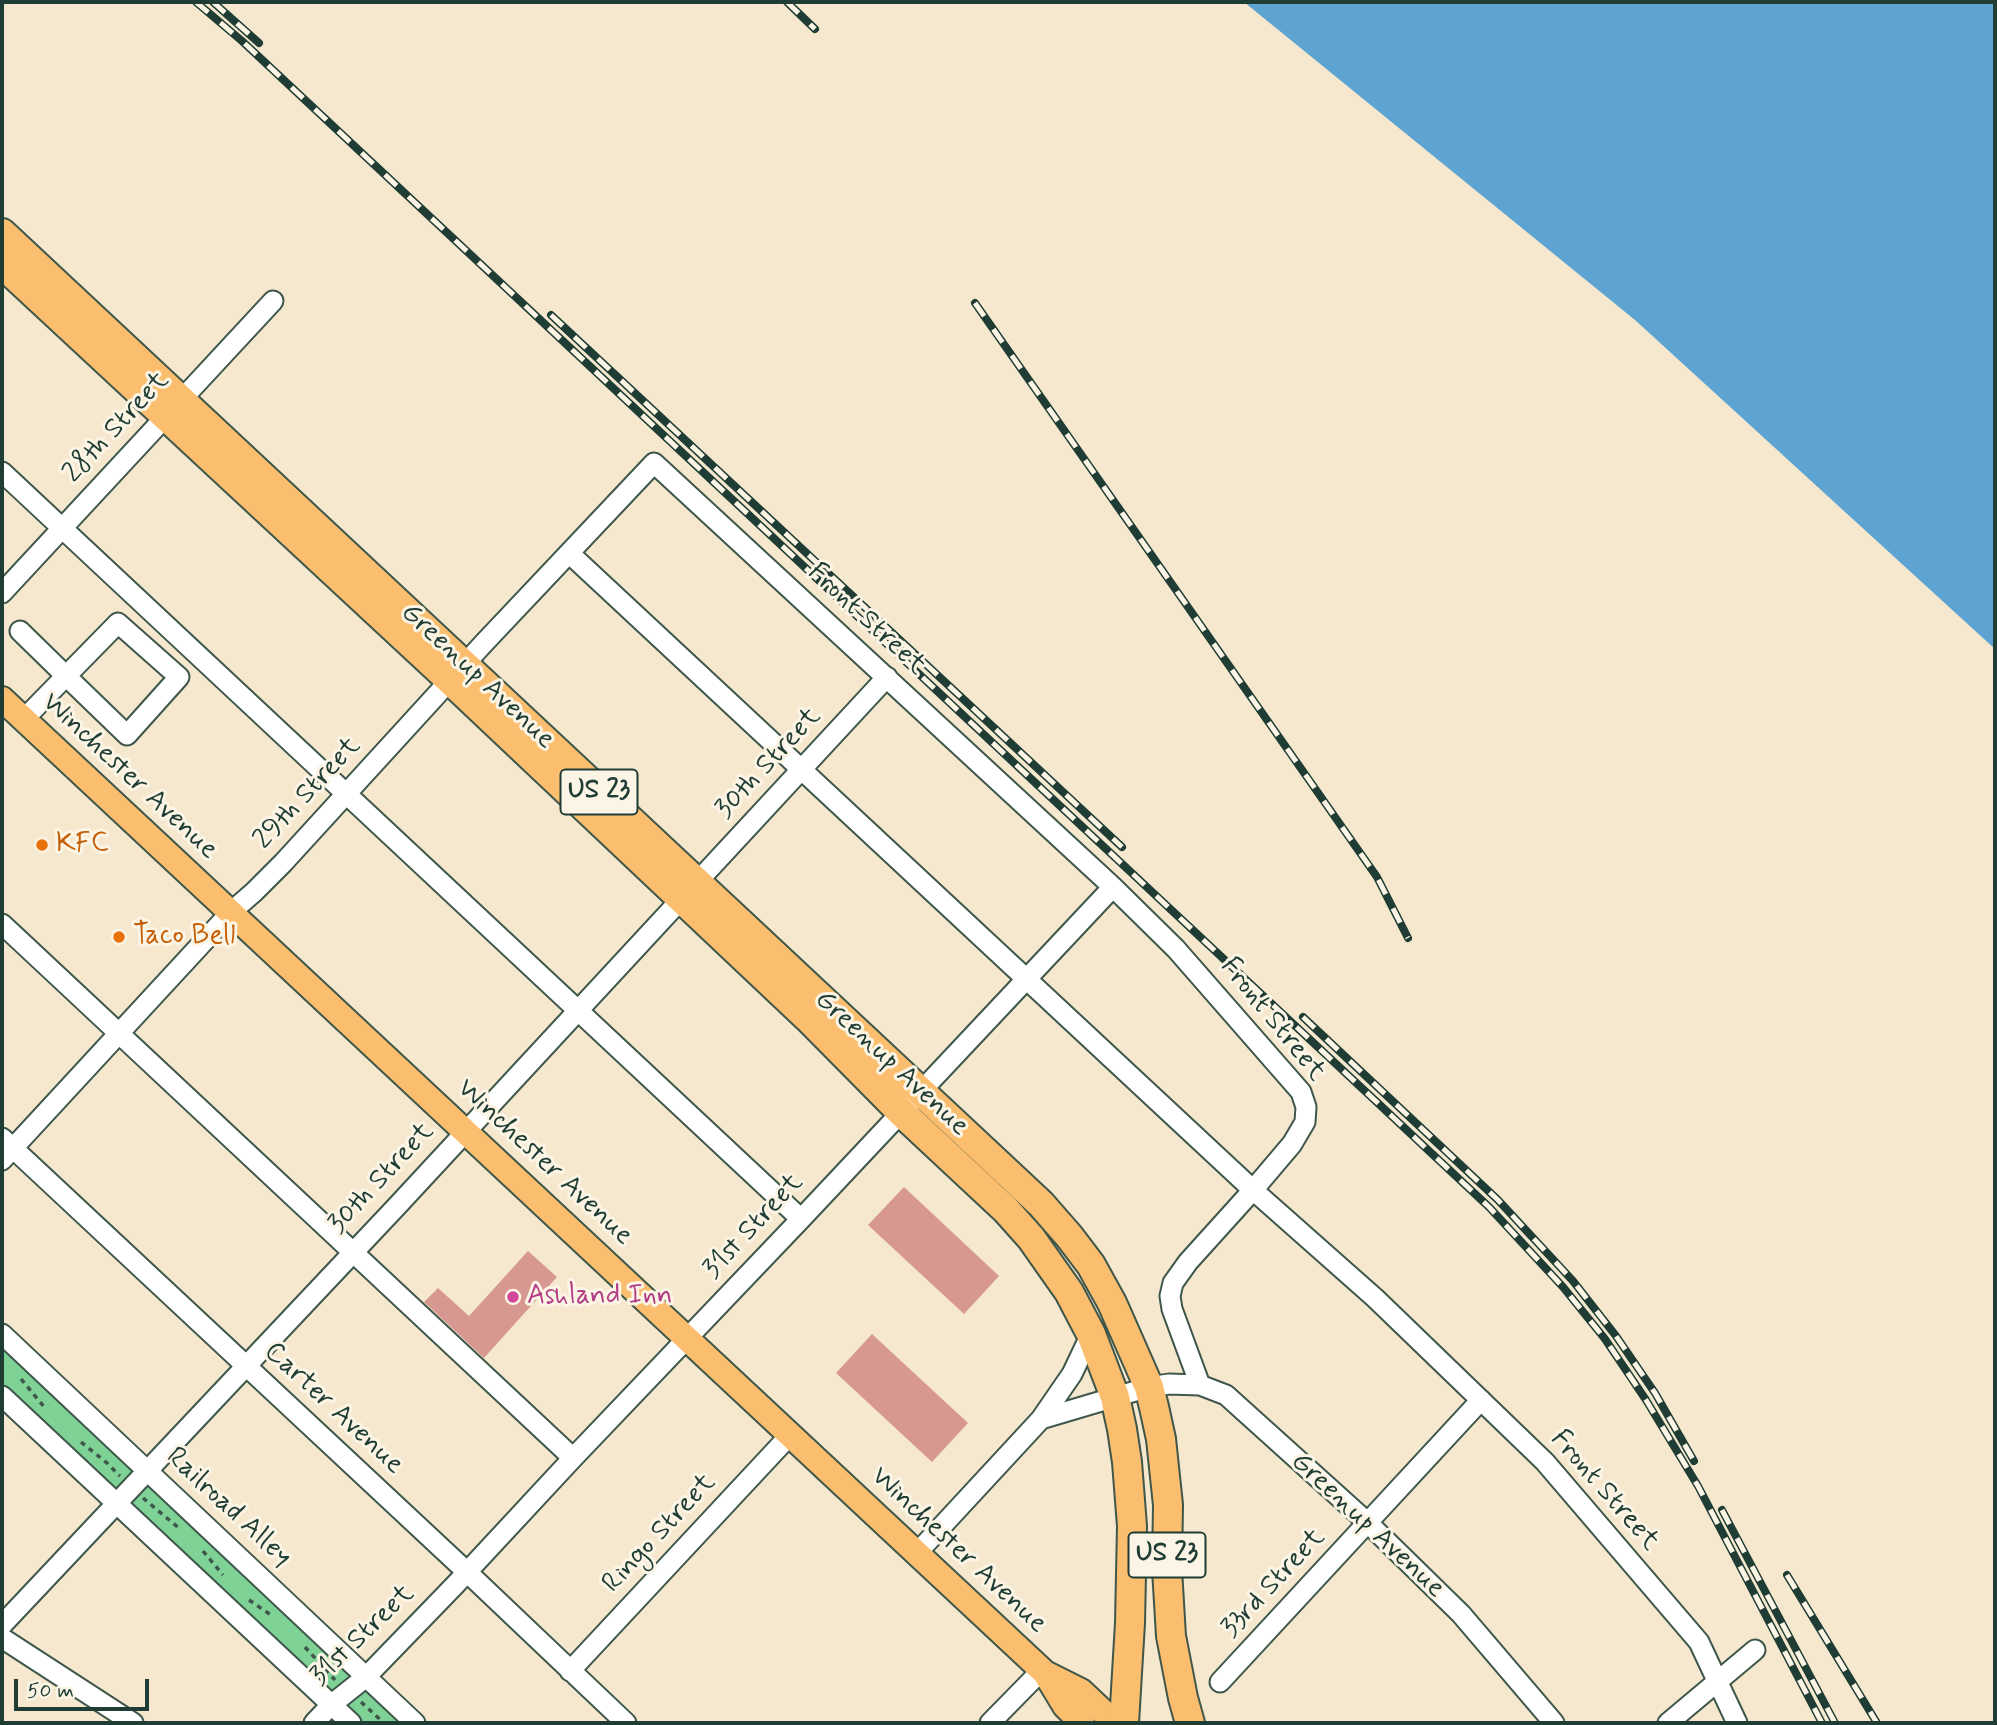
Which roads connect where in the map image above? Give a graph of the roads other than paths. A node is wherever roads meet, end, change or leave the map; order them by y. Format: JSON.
{"nodes":[{"id":1,"x":2,"y":233,"type":"edge"},
{"id":2,"x":2,"y":264,"type":"edge"},
{"id":3,"x":273,"y":301,"type":"dead end"},
{"id":4,"x":174,"y":409,"type":"junction"},
{"id":5,"x":654,"y":463,"type":"joint"},
{"id":6,"x":2,"y":472,"type":"edge"},
{"id":7,"x":62,"y":529,"type":"junction"},
{"id":8,"x":569,"y":553,"type":"junction"},
{"id":9,"x":2,"y":593,"type":"edge"},
{"id":10,"x":20,"y":631,"type":"dead end"},
{"id":11,"x":457,"y":673,"type":"junction"},
{"id":12,"x":66,"y":676,"type":"junction"},
{"id":13,"x":887,"y":677,"type":"junction"},
{"id":14,"x":2,"y":699,"type":"edge"},
{"id":15,"x":24,"y":719,"type":"junction"},
{"id":16,"x":802,"y":771,"type":"junction"},
{"id":17,"x":346,"y":793,"type":"junction"},
{"id":18,"x":1113,"y":887,"type":"junction"},
{"id":19,"x":689,"y":890,"type":"junction"},
{"id":20,"x":231,"y":912,"type":"junction"},
{"id":21,"x":2,"y":924,"type":"edge"},
{"id":22,"x":1026,"y":978,"type":"junction"},
{"id":23,"x":578,"y":1012,"type":"junction"},
{"id":24,"x":119,"y":1033,"type":"junction"},
{"id":25,"x":911,"y":1102,"type":"junction"},
{"id":26,"x":466,"y":1130,"type":"junction"},
{"id":27,"x":5,"y":1149,"type":"edge"},
{"id":28,"x":1253,"y":1190,"type":"junction"},
{"id":29,"x":801,"y":1219,"type":"junction"},
{"id":30,"x":353,"y":1252,"type":"junction"},
{"id":31,"x":2,"y":1334,"type":"edge"},
{"id":32,"x":1091,"y":1334,"type":"junction"},
{"id":33,"x":687,"y":1338,"type":"junction"},
{"id":34,"x":246,"y":1366,"type":"junction"},
{"id":35,"x":1200,"y":1385,"type":"junction"},
{"id":36,"x":1149,"y":1387,"type":"junction"},
{"id":37,"x":2,"y":1395,"type":"edge"},
{"id":38,"x":1115,"y":1397,"type":"junction"},
{"id":39,"x":1481,"y":1400,"type":"junction"},
{"id":40,"x":1041,"y":1419,"type":"junction"},
{"id":41,"x":791,"y":1434,"type":"junction"},
{"id":42,"x":573,"y":1458,"type":"junction"},
{"id":43,"x":146,"y":1471,"type":"junction"},
{"id":44,"x":116,"y":1503,"type":"junction"},
{"id":45,"x":1368,"y":1523,"type":"junction"},
{"id":46,"x":917,"y":1553,"type":"junction"},
{"id":47,"x":467,"y":1572,"type":"junction"},
{"id":48,"x":2,"y":1625,"type":"edge"},
{"id":49,"x":2,"y":1638,"type":"edge"},
{"id":50,"x":1755,"y":1650,"type":"dead end"},
{"id":51,"x":570,"y":1671,"type":"junction"},
{"id":52,"x":1044,"y":1671,"type":"junction"},
{"id":53,"x":366,"y":1677,"type":"junction"},
{"id":54,"x":1220,"y":1682,"type":"dead end"},
{"id":55,"x":1718,"y":1682,"type":"junction"},
{"id":56,"x":331,"y":1705,"type":"junction"},
{"id":57,"x":133,"y":1723,"type":"edge"},
{"id":58,"x":314,"y":1723,"type":"edge"},
{"id":59,"x":351,"y":1723,"type":"edge"},
{"id":60,"x":415,"y":1723,"type":"edge"},
{"id":61,"x":626,"y":1723,"type":"edge"},
{"id":62,"x":990,"y":1723,"type":"edge"},
{"id":63,"x":1083,"y":1723,"type":"edge"},
{"id":64,"x":1115,"y":1723,"type":"edge"},
{"id":65,"x":1124,"y":1723,"type":"edge"},
{"id":66,"x":1190,"y":1723,"type":"edge"},
{"id":67,"x":1554,"y":1723,"type":"edge"},
{"id":68,"x":1668,"y":1723,"type":"edge"},
{"id":69,"x":1737,"y":1723,"type":"edge"}],
"edges":[{"from":1,"to":4,"type":"highway","name":"Greenup Avenue","number":"US 23"},
{"from":2,"to":4,"type":"highway","name":"Greenup Avenue","number":"US 23"},
{"from":3,"to":4,"type":"street","name":"28th Street"},
{"from":4,"to":7,"type":"street","name":"28th Street"},
{"from":4,"to":11,"type":"highway","name":"Greenup Avenue","number":"US 23"},
{"from":5,"to":8,"type":"street","name":"29th Street"},
{"from":5,"to":13,"type":"street","name":"Front Street"},
{"from":6,"to":7,"type":"street"},
{"from":7,"to":9,"type":"street","name":"28th Street"},
{"from":7,"to":17,"type":"street"},
{"from":8,"to":11,"type":"street","name":"29th Street"},
{"from":8,"to":16,"type":"street"},
{"from":10,"to":12,"type":"street"},
{"from":11,"to":17,"type":"street","name":"29th Street"},
{"from":11,"to":19,"type":"highway","name":"Greenup Avenue","number":"US 23"},
{"from":12,"to":12,"type":"street"},
{"from":12,"to":15,"type":"street"},
{"from":13,"to":16,"type":"street","name":"30th Street"},
{"from":13,"to":18,"type":"street","name":"Front Street"},
{"from":14,"to":15,"type":"main road","name":"Winchester Avenue"},
{"from":15,"to":20,"type":"main road","name":"Winchester Avenue"},
{"from":16,"to":19,"type":"street","name":"30th Street"},
{"from":16,"to":22,"type":"street"},
{"from":17,"to":20,"type":"street","name":"29th Street"},
{"from":17,"to":23,"type":"street"},
{"from":18,"to":22,"type":"street","name":"31st Street"},
{"from":18,"to":28,"type":"street","name":"Front Street"},
{"from":19,"to":23,"type":"street","name":"30th Street"},
{"from":19,"to":25,"type":"highway","name":"Greenup Avenue","number":"US 23"},
{"from":20,"to":24,"type":"street","name":"29th Street"},
{"from":20,"to":26,"type":"main road","name":"Winchester Avenue"},
{"from":21,"to":24,"type":"street"},
{"from":22,"to":25,"type":"street","name":"31st Street"},
{"from":22,"to":28,"type":"street"},
{"from":23,"to":26,"type":"street","name":"30th Street"},
{"from":23,"to":29,"type":"street"},
{"from":24,"to":27,"type":"street","name":"29th Street"},
{"from":24,"to":30,"type":"street"},
{"from":25,"to":29,"type":"street","name":"31st Street"},
{"from":25,"to":32,"type":"highway","name":"Greenup Avenue","number":"US 23"},
{"from":25,"to":36,"type":"highway","name":"Greenup Avenue","number":"US 23"},
{"from":26,"to":30,"type":"street","name":"30th Street"},
{"from":26,"to":33,"type":"main road","name":"Winchester Avenue"},
{"from":27,"to":34,"type":"street","name":"Carter Avenue"},
{"from":28,"to":35,"type":"street"},
{"from":28,"to":39,"type":"street","name":"Front Street"},
{"from":29,"to":33,"type":"street","name":"31st Street"},
{"from":30,"to":34,"type":"street","name":"30th Street"},
{"from":30,"to":42,"type":"street"},
{"from":31,"to":43,"type":"street","name":"Railroad Alley"},
{"from":32,"to":38,"type":"highway","name":"Greenup Avenue","number":"US 23"},
{"from":32,"to":40,"type":"street"},
{"from":33,"to":41,"type":"main road","name":"Winchester Avenue"},
{"from":33,"to":42,"type":"street","name":"31st Street"},
{"from":34,"to":43,"type":"street","name":"30th Street"},
{"from":34,"to":47,"type":"street","name":"Carter Avenue"},
{"from":35,"to":36,"type":"street","name":"Greenup Avenue"},
{"from":35,"to":45,"type":"street","name":"Greenup Avenue"},
{"from":36,"to":38,"type":"street","name":"Greenup Avenue"},
{"from":36,"to":66,"type":"highway","number":"US 23"},
{"from":37,"to":44,"type":"street"},
{"from":38,"to":40,"type":"street"},
{"from":38,"to":65,"type":"highway","number":"US 23"},
{"from":39,"to":45,"type":"street","name":"33rd Street"},
{"from":39,"to":55,"type":"street","name":"Front Street"},
{"from":40,"to":46,"type":"street"},
{"from":41,"to":46,"type":"main road","name":"Winchester Avenue"},
{"from":41,"to":51,"type":"street","name":"Ringo Street"},
{"from":42,"to":47,"type":"street","name":"31st Street"},
{"from":43,"to":44,"type":"street","name":"30th Street"},
{"from":43,"to":53,"type":"street","name":"Railroad Alley"},
{"from":44,"to":48,"type":"street","name":"30th Street"},
{"from":44,"to":56,"type":"street"},
{"from":45,"to":54,"type":"street","name":"33rd Street"},
{"from":45,"to":67,"type":"street","name":"Greenup Avenue"},
{"from":46,"to":52,"type":"main road","name":"Winchester Avenue"},
{"from":47,"to":51,"type":"street","name":"Carter Avenue"},
{"from":47,"to":53,"type":"street","name":"31st Street"},
{"from":49,"to":57,"type":"street"},
{"from":50,"to":55,"type":"street"},
{"from":51,"to":61,"type":"street","name":"Carter Avenue"},
{"from":52,"to":62,"type":"street"},
{"from":52,"to":63,"type":"main road","name":"Winchester Avenue"},
{"from":52,"to":64,"type":"main road","name":"Winchester Avenue"},
{"from":53,"to":56,"type":"street","name":"31st Street"},
{"from":53,"to":60,"type":"street","name":"Railroad Alley"},
{"from":55,"to":68,"type":"street"},
{"from":55,"to":69,"type":"street","name":"Front Street"},
{"from":56,"to":58,"type":"street","name":"31st Street"},
{"from":56,"to":59,"type":"street"}]}
